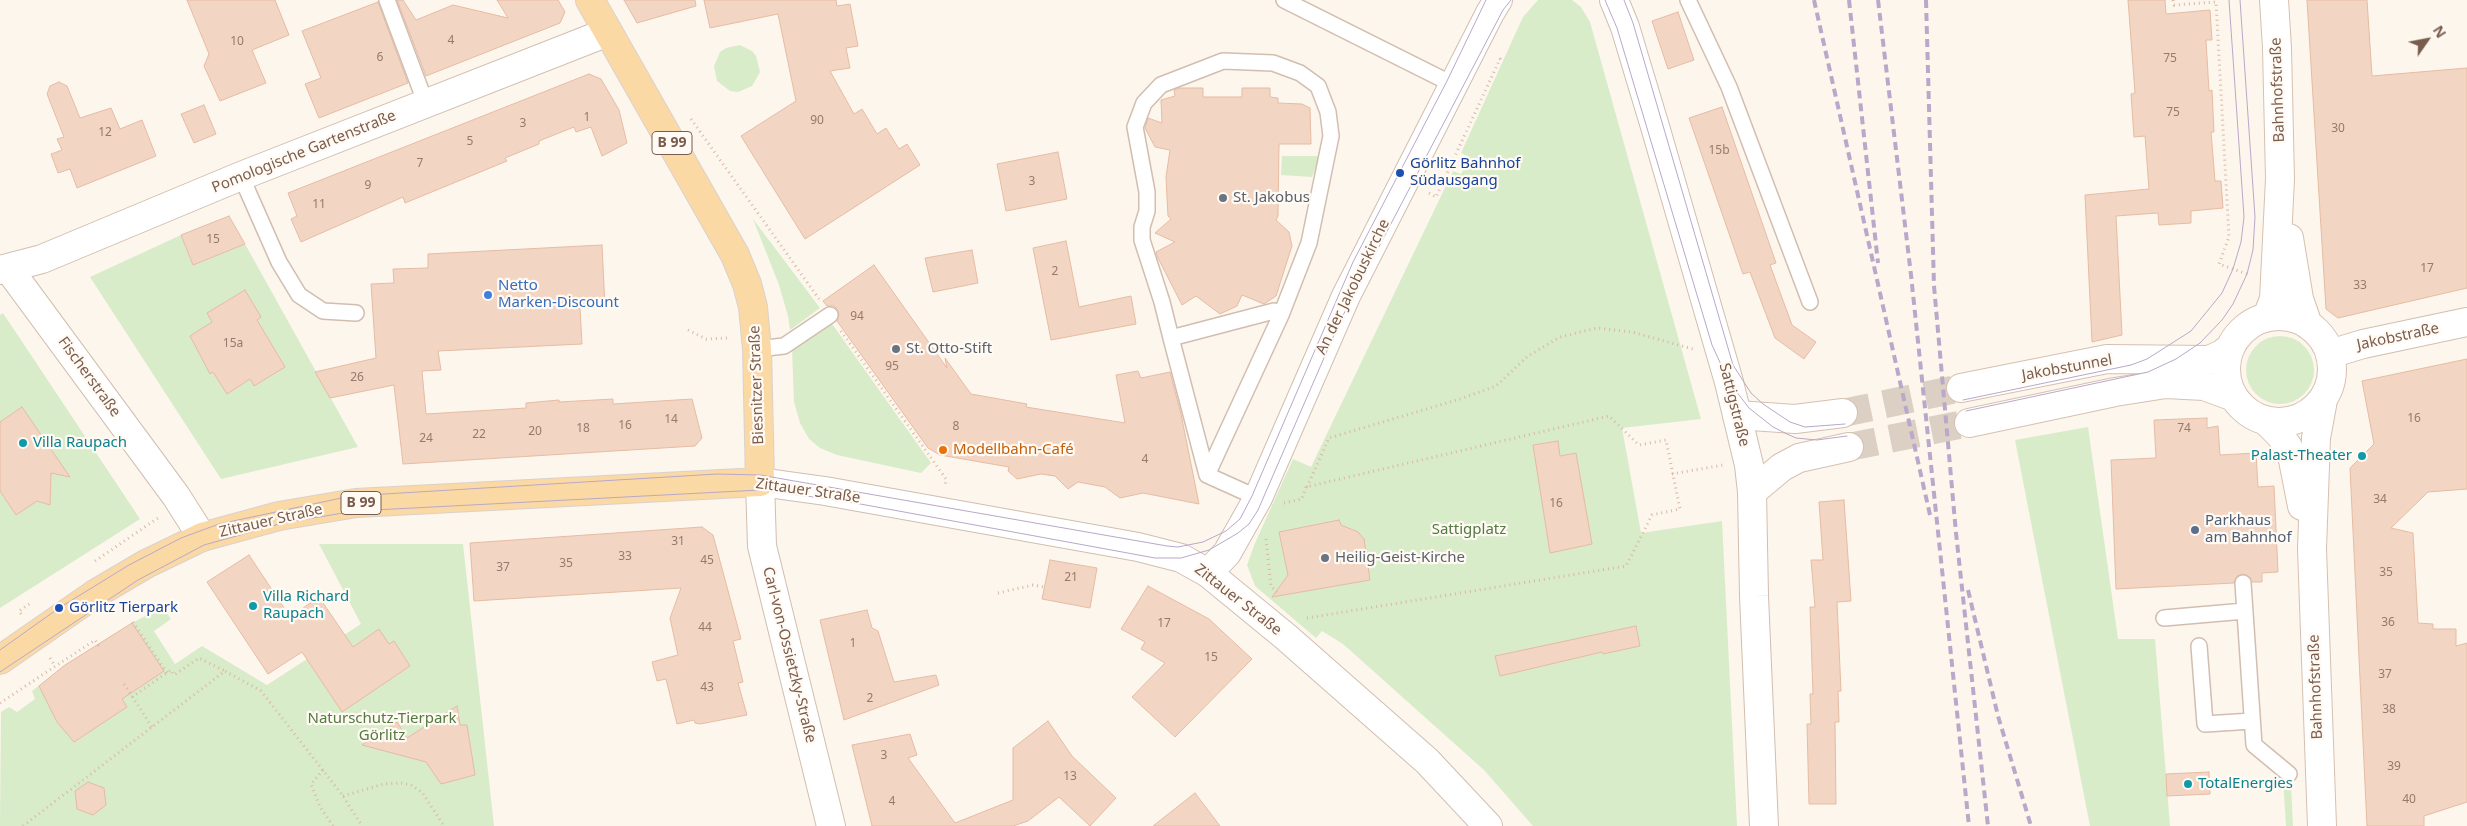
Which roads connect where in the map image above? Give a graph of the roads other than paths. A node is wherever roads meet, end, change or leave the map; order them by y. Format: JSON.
{"nodes":[{"id":1,"x":387,"y":0,"type":"edge"},
{"id":2,"x":590,"y":0,"type":"edge"},
{"id":3,"x":1284,"y":0,"type":"edge"},
{"id":4,"x":1498,"y":0,"type":"edge"},
{"id":5,"x":1614,"y":0,"type":"edge"},
{"id":6,"x":1688,"y":0,"type":"edge"},
{"id":7,"x":2274,"y":0,"type":"edge"},
{"id":8,"x":608,"y":32,"type":"junction"},
{"id":9,"x":1454,"y":85,"type":"junction"},
{"id":10,"x":426,"y":104,"type":"junction"},
{"id":11,"x":241,"y":176,"type":"junction"},
{"id":12,"x":2280,"y":179,"type":"junction"},
{"id":13,"x":4,"y":269,"type":"edge"},
{"id":14,"x":1810,"y":302,"type":"dead end"},
{"id":15,"x":356,"y":313,"type":"dead end"},
{"id":16,"x":830,"y":315,"type":"dead end"},
{"id":17,"x":1281,"y":315,"type":"junction"},
{"id":18,"x":2267,"y":317,"type":"junction"},
{"id":19,"x":2467,"y":322,"type":"edge"},
{"id":20,"x":2308,"y":325,"type":"junction"},
{"id":21,"x":1171,"y":338,"type":"junction"},
{"id":22,"x":744,"y":347,"type":"junction"},
{"id":23,"x":2230,"y":347,"type":"junction"},
{"id":24,"x":2330,"y":354,"type":"junction"},
{"id":25,"x":1961,"y":388,"type":"tunnel mouth"},
{"id":26,"x":2234,"y":397,"type":"junction"},
{"id":27,"x":2323,"y":400,"type":"junction"},
{"id":28,"x":1843,"y":413,"type":"tunnel mouth"},
{"id":29,"x":1737,"y":415,"type":"junction"},
{"id":30,"x":2266,"y":421,"type":"junction"},
{"id":31,"x":1969,"y":423,"type":"tunnel mouth"},
{"id":32,"x":1849,"y":446,"type":"tunnel mouth"},
{"id":33,"x":1207,"y":475,"type":"junction"},
{"id":34,"x":760,"y":482,"type":"junction"},
{"id":35,"x":1752,"y":492,"type":"junction"},
{"id":36,"x":1258,"y":498,"type":"junction"},
{"id":37,"x":202,"y":537,"type":"junction"},
{"id":38,"x":2312,"y":549,"type":"junction"},
{"id":39,"x":1208,"y":573,"type":"junction"},
{"id":40,"x":2243,"y":583,"type":"dead end"},
{"id":41,"x":2245,"y":611,"type":"junction"},
{"id":42,"x":2164,"y":618,"type":"dead end"},
{"id":43,"x":2199,"y":646,"type":"dead end"},
{"id":44,"x":0,"y":660,"type":"edge"},
{"id":45,"x":2252,"y":721,"type":"junction"},
{"id":46,"x":2289,"y":774,"type":"dead end"},
{"id":47,"x":831,"y":826,"type":"edge"},
{"id":48,"x":1488,"y":826,"type":"edge"},
{"id":49,"x":1764,"y":826,"type":"edge"},
{"id":50,"x":2322,"y":826,"type":"edge"}],
"edges":[{"from":1,"to":10,"type":"lane"},
{"from":2,"to":8,"type":"main road","name":"Biesnitzer Straße","number":"B 99"},
{"from":3,"to":9,"type":"lane"},
{"from":4,"to":9,"type":"street","name":"An der Jakobuskirche"},
{"from":5,"to":29,"type":"street","name":"Sattigstraße"},
{"from":6,"to":14,"type":"lane"},
{"from":7,"to":12,"type":"street","name":"Bahnhofstraße"},
{"from":8,"to":10,"type":"street","name":"Pomologische Gartenstraße"},
{"from":8,"to":22,"type":"main road","name":"Biesnitzer Straße","number":"B 99"},
{"from":9,"to":36,"type":"street","name":"An der Jakobuskirche"},
{"from":10,"to":11,"type":"street","name":"Pomologische Gartenstraße"},
{"from":11,"to":13,"type":"street","name":"Pomologische Gartenstraße"},
{"from":11,"to":15,"type":"lane"},
{"from":12,"to":18,"type":"street","name":"Bahnhofstraße"},
{"from":12,"to":20,"type":"street","name":"Bahnhofstraße"},
{"from":13,"to":37,"type":"street","name":"Fischerstraße"},
{"from":16,"to":22,"type":"lane"},
{"from":17,"to":21,"type":"lane"},
{"from":17,"to":21,"type":"lane"},
{"from":17,"to":33,"type":"lane"},
{"from":18,"to":20,"type":"street","name":"Bahnhofstraße"},
{"from":18,"to":23,"type":"street","name":"Bahnhofstraße"},
{"from":19,"to":24,"type":"street","name":"Jakobstraße"},
{"from":20,"to":24,"type":"street","name":"Bahnhofstraße"},
{"from":21,"to":33,"type":"lane"},
{"from":22,"to":34,"type":"main road","name":"Biesnitzer Straße","number":"B 99"},
{"from":23,"to":25,"type":"street","name":"Jakobstunnel"},
{"from":23,"to":26,"type":"street","name":"Bahnhofstraße"},
{"from":24,"to":27,"type":"street","name":"Bahnhofstraße"},
{"from":26,"to":30,"type":"street","name":"Bahnhofstraße"},
{"from":26,"to":31,"type":"street"},
{"from":27,"to":30,"type":"street"},
{"from":27,"to":38,"type":"street","name":"Bahnhofstraße"},
{"from":28,"to":29,"type":"street"},
{"from":29,"to":35,"type":"street","name":"Sattigstraße"},
{"from":30,"to":38,"type":"street","name":"Bahnhofstraße"},
{"from":32,"to":35,"type":"street"},
{"from":33,"to":36,"type":"lane"},
{"from":34,"to":37,"type":"main road","name":"Zittauer Straße","number":"B 99"},
{"from":34,"to":39,"type":"street","name":"Zittauer Straße"},
{"from":34,"to":47,"type":"street","name":"Carl-von-Ossietzky-Straße"},
{"from":35,"to":49,"type":"street","name":"Sattigstraße"},
{"from":36,"to":39,"type":"street","name":"An der Jakobuskirche"},
{"from":37,"to":44,"type":"main road","name":"Zittauer Straße","number":"B 99"},
{"from":38,"to":50,"type":"street","name":"Bahnhofstraße"},
{"from":39,"to":48,"type":"street","name":"Zittauer Straße"},
{"from":40,"to":41,"type":"lane"},
{"from":41,"to":42,"type":"lane"},
{"from":41,"to":45,"type":"lane"},
{"from":43,"to":45,"type":"lane"},
{"from":45,"to":46,"type":"lane"}]}
